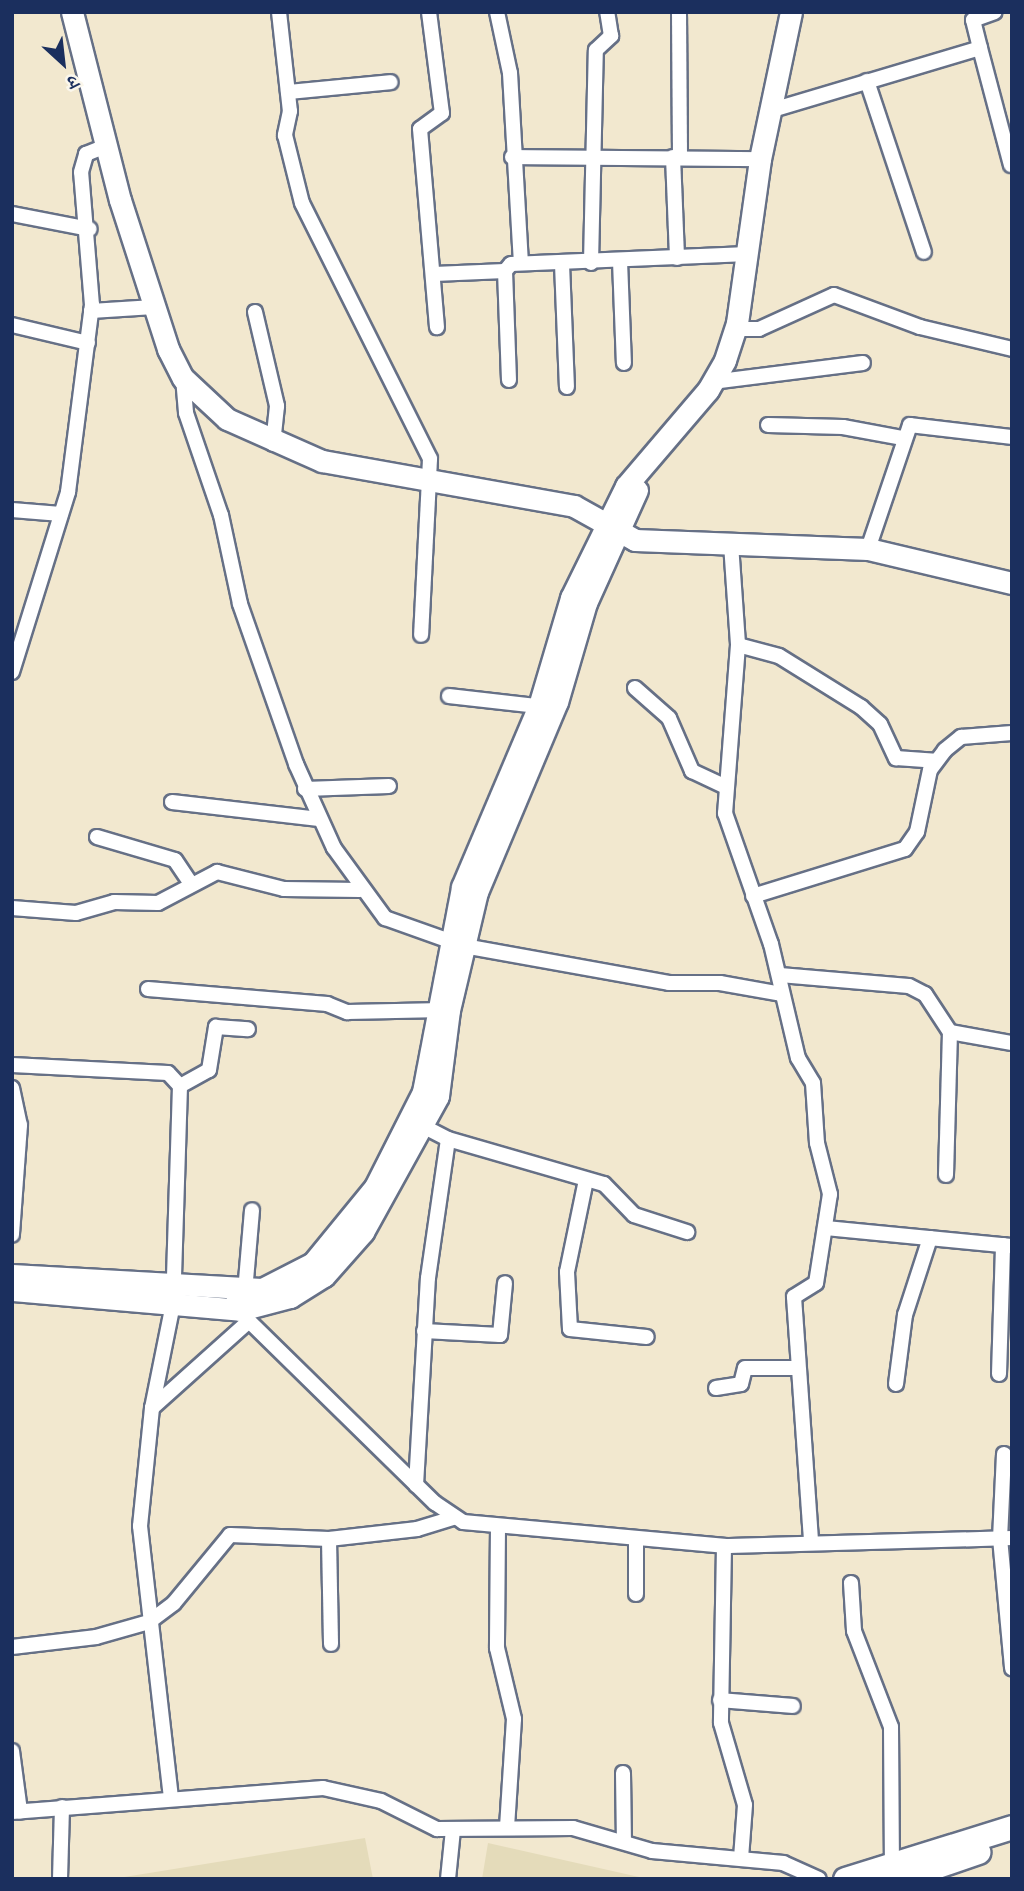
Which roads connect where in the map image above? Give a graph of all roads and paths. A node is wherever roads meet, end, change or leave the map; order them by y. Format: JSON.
{"nodes":[{"id":1,"x":72,"y":12,"type":"edge"},
{"id":2,"x":279,"y":12,"type":"edge"},
{"id":3,"x":429,"y":12,"type":"edge"},
{"id":4,"x":497,"y":12,"type":"edge"},
{"id":5,"x":607,"y":12,"type":"edge"},
{"id":6,"x":679,"y":12,"type":"edge"},
{"id":7,"x":791,"y":12,"type":"edge"},
{"id":8,"x":995,"y":12,"type":"edge"},
{"id":9,"x":980,"y":48,"type":"junction"},
{"id":10,"x":867,"y":81,"type":"junction"},
{"id":11,"x":391,"y":82,"type":"dead end"},
{"id":12,"x":288,"y":92,"type":"junction"},
{"id":13,"x":769,"y":111,"type":"junction"},
{"id":14,"x":106,"y":146,"type":"junction"},
{"id":15,"x":512,"y":157,"type":"junction"},
{"id":16,"x":593,"y":157,"type":"junction"},
{"id":17,"x":677,"y":157,"type":"junction"},
{"id":18,"x":760,"y":159,"type":"junction"},
{"id":19,"x":1011,"y":165,"type":"edge"},
{"id":20,"x":12,"y":214,"type":"edge"},
{"id":21,"x":90,"y":229,"type":"junction"},
{"id":22,"x":923,"y":252,"type":"dead end"},
{"id":23,"x":748,"y":254,"type":"junction"},
{"id":24,"x":677,"y":258,"type":"junction"},
{"id":25,"x":620,"y":261,"type":"junction"},
{"id":26,"x":521,"y":263,"type":"junction"},
{"id":27,"x":591,"y":263,"type":"junction"},
{"id":28,"x":562,"y":264,"type":"junction"},
{"id":29,"x":505,"y":271,"type":"junction"},
{"id":30,"x":434,"y":274,"type":"junction"},
{"id":31,"x":154,"y":307,"type":"junction"},
{"id":32,"x":91,"y":312,"type":"junction"},
{"id":33,"x":255,"y":312,"type":"dead end"},
{"id":34,"x":12,"y":325,"type":"edge"},
{"id":35,"x":438,"y":327,"type":"dead end"},
{"id":36,"x":735,"y":329,"type":"junction"},
{"id":37,"x":88,"y":343,"type":"junction"},
{"id":38,"x":1012,"y":349,"type":"edge"},
{"id":39,"x":624,"y":363,"type":"dead end"},
{"id":40,"x":863,"y":363,"type":"dead end"},
{"id":41,"x":183,"y":377,"type":"junction"},
{"id":42,"x":509,"y":380,"type":"dead end"},
{"id":43,"x":712,"y":382,"type":"junction"},
{"id":44,"x":567,"y":387,"type":"dead end"},
{"id":45,"x":768,"y":425,"type":"dead end"},
{"id":46,"x":1012,"y":437,"type":"edge"},
{"id":47,"x":903,"y":438,"type":"junction"},
{"id":48,"x":273,"y":444,"type":"junction"},
{"id":49,"x":432,"y":485,"type":"junction"},
{"id":50,"x":12,"y":510,"type":"edge"},
{"id":51,"x":61,"y":514,"type":"junction"},
{"id":52,"x":610,"y":527,"type":"junction"},
{"id":53,"x":731,"y":544,"type":"junction"},
{"id":54,"x":868,"y":549,"type":"junction"},
{"id":55,"x":1012,"y":583,"type":"edge"},
{"id":56,"x":18,"y":632,"type":"edge"},
{"id":57,"x":421,"y":635,"type":"dead end"},
{"id":58,"x":737,"y":645,"type":"junction"},
{"id":59,"x":12,"y":672,"type":"edge"},
{"id":60,"x":635,"y":688,"type":"dead end"},
{"id":61,"x":449,"y":696,"type":"dead end"},
{"id":62,"x":547,"y":707,"type":"junction"},
{"id":63,"x":1012,"y":733,"type":"edge"},
{"id":64,"x":935,"y":761,"type":"junction"},
{"id":65,"x":389,"y":786,"type":"dead end"},
{"id":66,"x":724,"y":786,"type":"junction"},
{"id":67,"x":305,"y":789,"type":"junction"},
{"id":68,"x":172,"y":802,"type":"dead end"},
{"id":69,"x":319,"y":818,"type":"junction"},
{"id":70,"x":97,"y":836,"type":"dead end"},
{"id":71,"x":191,"y":884,"type":"junction"},
{"id":72,"x":360,"y":891,"type":"junction"},
{"id":73,"x":753,"y":896,"type":"junction"},
{"id":74,"x":12,"y":908,"type":"edge"},
{"id":75,"x":456,"y":944,"type":"junction"},
{"id":76,"x":780,"y":975,"type":"junction"},
{"id":77,"x":148,"y":989,"type":"dead end"},
{"id":78,"x":781,"y":994,"type":"junction"},
{"id":79,"x":441,"y":1010,"type":"junction"},
{"id":80,"x":248,"y":1029,"type":"dead end"},
{"id":81,"x":950,"y":1032,"type":"junction"},
{"id":82,"x":1012,"y":1043,"type":"edge"},
{"id":83,"x":12,"y":1065,"type":"edge"},
{"id":84,"x":180,"y":1086,"type":"junction"},
{"id":85,"x":12,"y":1088,"type":"edge"},
{"id":86,"x":418,"y":1124,"type":"junction"},
{"id":87,"x":448,"y":1139,"type":"junction"},
{"id":88,"x":946,"y":1175,"type":"dead end"},
{"id":89,"x":586,"y":1180,"type":"junction"},
{"id":90,"x":252,"y":1210,"type":"dead end"},
{"id":91,"x":825,"y":1228,"type":"junction"},
{"id":92,"x":687,"y":1231,"type":"dead end"},
{"id":93,"x":12,"y":1235,"type":"edge"},
{"id":94,"x":930,"y":1238,"type":"junction"},
{"id":95,"x":1007,"y":1245,"type":"edge"},
{"id":96,"x":12,"y":1275,"type":"edge"},
{"id":97,"x":505,"y":1283,"type":"dead end"},
{"id":98,"x":12,"y":1290,"type":"edge"},
{"id":99,"x":173,"y":1295,"type":"junction"},
{"id":100,"x":241,"y":1304,"type":"junction"},
{"id":101,"x":424,"y":1331,"type":"junction"},
{"id":102,"x":647,"y":1336,"type":"dead end"},
{"id":103,"x":797,"y":1368,"type":"junction"},
{"id":104,"x":999,"y":1374,"type":"dead end"},
{"id":105,"x":896,"y":1384,"type":"dead end"},
{"id":106,"x":716,"y":1388,"type":"dead end"},
{"id":107,"x":152,"y":1408,"type":"junction"},
{"id":108,"x":1004,"y":1454,"type":"dead end"},
{"id":109,"x":416,"y":1485,"type":"junction"},
{"id":110,"x":454,"y":1518,"type":"junction"},
{"id":111,"x":498,"y":1527,"type":"junction"},
{"id":112,"x":1006,"y":1538,"type":"edge"},
{"id":113,"x":329,"y":1539,"type":"junction"},
{"id":114,"x":636,"y":1539,"type":"junction"},
{"id":115,"x":811,"y":1542,"type":"junction"},
{"id":116,"x":724,"y":1546,"type":"junction"},
{"id":117,"x":851,"y":1583,"type":"dead end"},
{"id":118,"x":636,"y":1594,"type":"dead end"},
{"id":119,"x":149,"y":1622,"type":"junction"},
{"id":120,"x":331,"y":1644,"type":"dead end"},
{"id":121,"x":12,"y":1647,"type":"edge"},
{"id":122,"x":1012,"y":1668,"type":"edge"},
{"id":123,"x":720,"y":1700,"type":"junction"},
{"id":124,"x":793,"y":1706,"type":"dead end"},
{"id":125,"x":12,"y":1751,"type":"edge"},
{"id":126,"x":623,"y":1773,"type":"dead end"},
{"id":127,"x":171,"y":1796,"type":"junction"},
{"id":128,"x":62,"y":1807,"type":"junction"},
{"id":129,"x":16,"y":1811,"type":"edge"},
{"id":130,"x":507,"y":1826,"type":"junction"},
{"id":131,"x":1012,"y":1827,"type":"edge"},
{"id":132,"x":453,"y":1830,"type":"junction"},
{"id":133,"x":624,"y":1842,"type":"junction"},
{"id":134,"x":1012,"y":1843,"type":"edge"},
{"id":135,"x":741,"y":1858,"type":"junction"},
{"id":136,"x":895,"y":1874,"type":"edge"},
{"id":137,"x":60,"y":1879,"type":"edge"},
{"id":138,"x":448,"y":1879,"type":"edge"},
{"id":139,"x":819,"y":1879,"type":"edge"},
{"id":140,"x":845,"y":1879,"type":"edge"}],
"edges":[{"from":1,"to":14,"type":"main road"},
{"from":2,"to":12,"type":"street"},
{"from":3,"to":30,"type":"street"},
{"from":4,"to":15,"type":"street"},
{"from":5,"to":16,"type":"street"},
{"from":6,"to":17,"type":"street"},
{"from":7,"to":13,"type":"main road"},
{"from":8,"to":9,"type":"street"},
{"from":9,"to":10,"type":"street"},
{"from":9,"to":19,"type":"street"},
{"from":10,"to":13,"type":"street"},
{"from":10,"to":22,"type":"street"},
{"from":11,"to":12,"type":"street"},
{"from":12,"to":49,"type":"street"},
{"from":13,"to":18,"type":"main road"},
{"from":14,"to":21,"type":"street"},
{"from":14,"to":31,"type":"main road"},
{"from":15,"to":16,"type":"street"},
{"from":15,"to":26,"type":"street"},
{"from":16,"to":17,"type":"street"},
{"from":16,"to":27,"type":"street"},
{"from":17,"to":18,"type":"street"},
{"from":17,"to":24,"type":"street"},
{"from":18,"to":23,"type":"main road"},
{"from":20,"to":21,"type":"street"},
{"from":21,"to":32,"type":"street"},
{"from":23,"to":24,"type":"street"},
{"from":23,"to":36,"type":"main road"},
{"from":24,"to":25,"type":"street"},
{"from":25,"to":27,"type":"street"},
{"from":25,"to":39,"type":"street"},
{"from":26,"to":28,"type":"street"},
{"from":26,"to":29,"type":"street"},
{"from":27,"to":28,"type":"street"},
{"from":28,"to":44,"type":"street"},
{"from":29,"to":30,"type":"street"},
{"from":29,"to":42,"type":"street"},
{"from":30,"to":35,"type":"street"},
{"from":31,"to":32,"type":"street"},
{"from":31,"to":41,"type":"main road"},
{"from":32,"to":37,"type":"street"},
{"from":33,"to":48,"type":"street"},
{"from":34,"to":37,"type":"street"},
{"from":36,"to":38,"type":"street"},
{"from":36,"to":43,"type":"main road"},
{"from":37,"to":51,"type":"street"},
{"from":40,"to":43,"type":"street"},
{"from":41,"to":48,"type":"main road"},
{"from":41,"to":67,"type":"street"},
{"from":43,"to":52,"type":"main road"},
{"from":45,"to":47,"type":"street"},
{"from":46,"to":47,"type":"street"},
{"from":47,"to":54,"type":"street"},
{"from":48,"to":49,"type":"main road"},
{"from":49,"to":52,"type":"main road"},
{"from":49,"to":57,"type":"street"},
{"from":50,"to":51,"type":"street"},
{"from":51,"to":56,"type":"street"},
{"from":52,"to":53,"type":"main road"},
{"from":52,"to":62,"type":"main road"},
{"from":53,"to":54,"type":"main road"},
{"from":53,"to":58,"type":"street"},
{"from":54,"to":55,"type":"main road"},
{"from":56,"to":59,"type":"street"},
{"from":58,"to":64,"type":"street"},
{"from":58,"to":66,"type":"street"},
{"from":60,"to":66,"type":"street"},
{"from":61,"to":62,"type":"street"},
{"from":62,"to":75,"type":"main road"},
{"from":63,"to":64,"type":"street"},
{"from":64,"to":73,"type":"street"},
{"from":65,"to":67,"type":"street"},
{"from":66,"to":73,"type":"street"},
{"from":67,"to":69,"type":"street"},
{"from":68,"to":69,"type":"street"},
{"from":69,"to":72,"type":"street"},
{"from":70,"to":71,"type":"street"},
{"from":71,"to":72,"type":"street"},
{"from":71,"to":74,"type":"street"},
{"from":72,"to":75,"type":"street"},
{"from":73,"to":76,"type":"street"},
{"from":75,"to":78,"type":"street"},
{"from":75,"to":79,"type":"main road"},
{"from":76,"to":78,"type":"street"},
{"from":76,"to":81,"type":"street"},
{"from":77,"to":79,"type":"street"},
{"from":78,"to":91,"type":"street"},
{"from":79,"to":86,"type":"main road"},
{"from":80,"to":84,"type":"street"},
{"from":81,"to":82,"type":"street"},
{"from":81,"to":88,"type":"street"},
{"from":83,"to":84,"type":"street"},
{"from":84,"to":99,"type":"street"},
{"from":85,"to":93,"type":"street"},
{"from":86,"to":87,"type":"street"},
{"from":86,"to":100,"type":"main road"},
{"from":87,"to":89,"type":"street"},
{"from":87,"to":101,"type":"street"},
{"from":89,"to":92,"type":"street"},
{"from":89,"to":102,"type":"street"},
{"from":90,"to":100,"type":"street"},
{"from":91,"to":94,"type":"street"},
{"from":91,"to":103,"type":"street"},
{"from":94,"to":95,"type":"street"},
{"from":94,"to":105,"type":"street"},
{"from":95,"to":104,"type":"street"},
{"from":96,"to":99,"type":"main road"},
{"from":97,"to":101,"type":"street"},
{"from":98,"to":99,"type":"main road"},
{"from":99,"to":100,"type":"main road"},
{"from":99,"to":107,"type":"street"},
{"from":100,"to":107,"type":"street"},
{"from":100,"to":109,"type":"street"},
{"from":101,"to":109,"type":"street"},
{"from":103,"to":106,"type":"street"},
{"from":103,"to":115,"type":"street"},
{"from":107,"to":119,"type":"street"},
{"from":108,"to":112,"type":"street"},
{"from":109,"to":110,"type":"street"},
{"from":110,"to":111,"type":"street"},
{"from":110,"to":113,"type":"street"},
{"from":111,"to":114,"type":"street"},
{"from":111,"to":130,"type":"street"},
{"from":112,"to":115,"type":"street"},
{"from":112,"to":122,"type":"street"},
{"from":113,"to":119,"type":"street"},
{"from":113,"to":120,"type":"street"},
{"from":114,"to":116,"type":"street"},
{"from":114,"to":118,"type":"street"},
{"from":115,"to":116,"type":"street"},
{"from":116,"to":123,"type":"street"},
{"from":117,"to":136,"type":"street"},
{"from":119,"to":121,"type":"street"},
{"from":119,"to":127,"type":"street"},
{"from":123,"to":124,"type":"street"},
{"from":123,"to":135,"type":"street"},
{"from":125,"to":129,"type":"street"},
{"from":126,"to":133,"type":"street"},
{"from":127,"to":128,"type":"street"},
{"from":127,"to":132,"type":"street"},
{"from":128,"to":129,"type":"street"},
{"from":128,"to":137,"type":"street"},
{"from":130,"to":132,"type":"street"},
{"from":130,"to":133,"type":"street"},
{"from":131,"to":136,"type":"main road"},
{"from":132,"to":138,"type":"street"},
{"from":133,"to":135,"type":"street"},
{"from":134,"to":136,"type":"main road"},
{"from":135,"to":139,"type":"street"},
{"from":136,"to":140,"type":"main road"}]}
